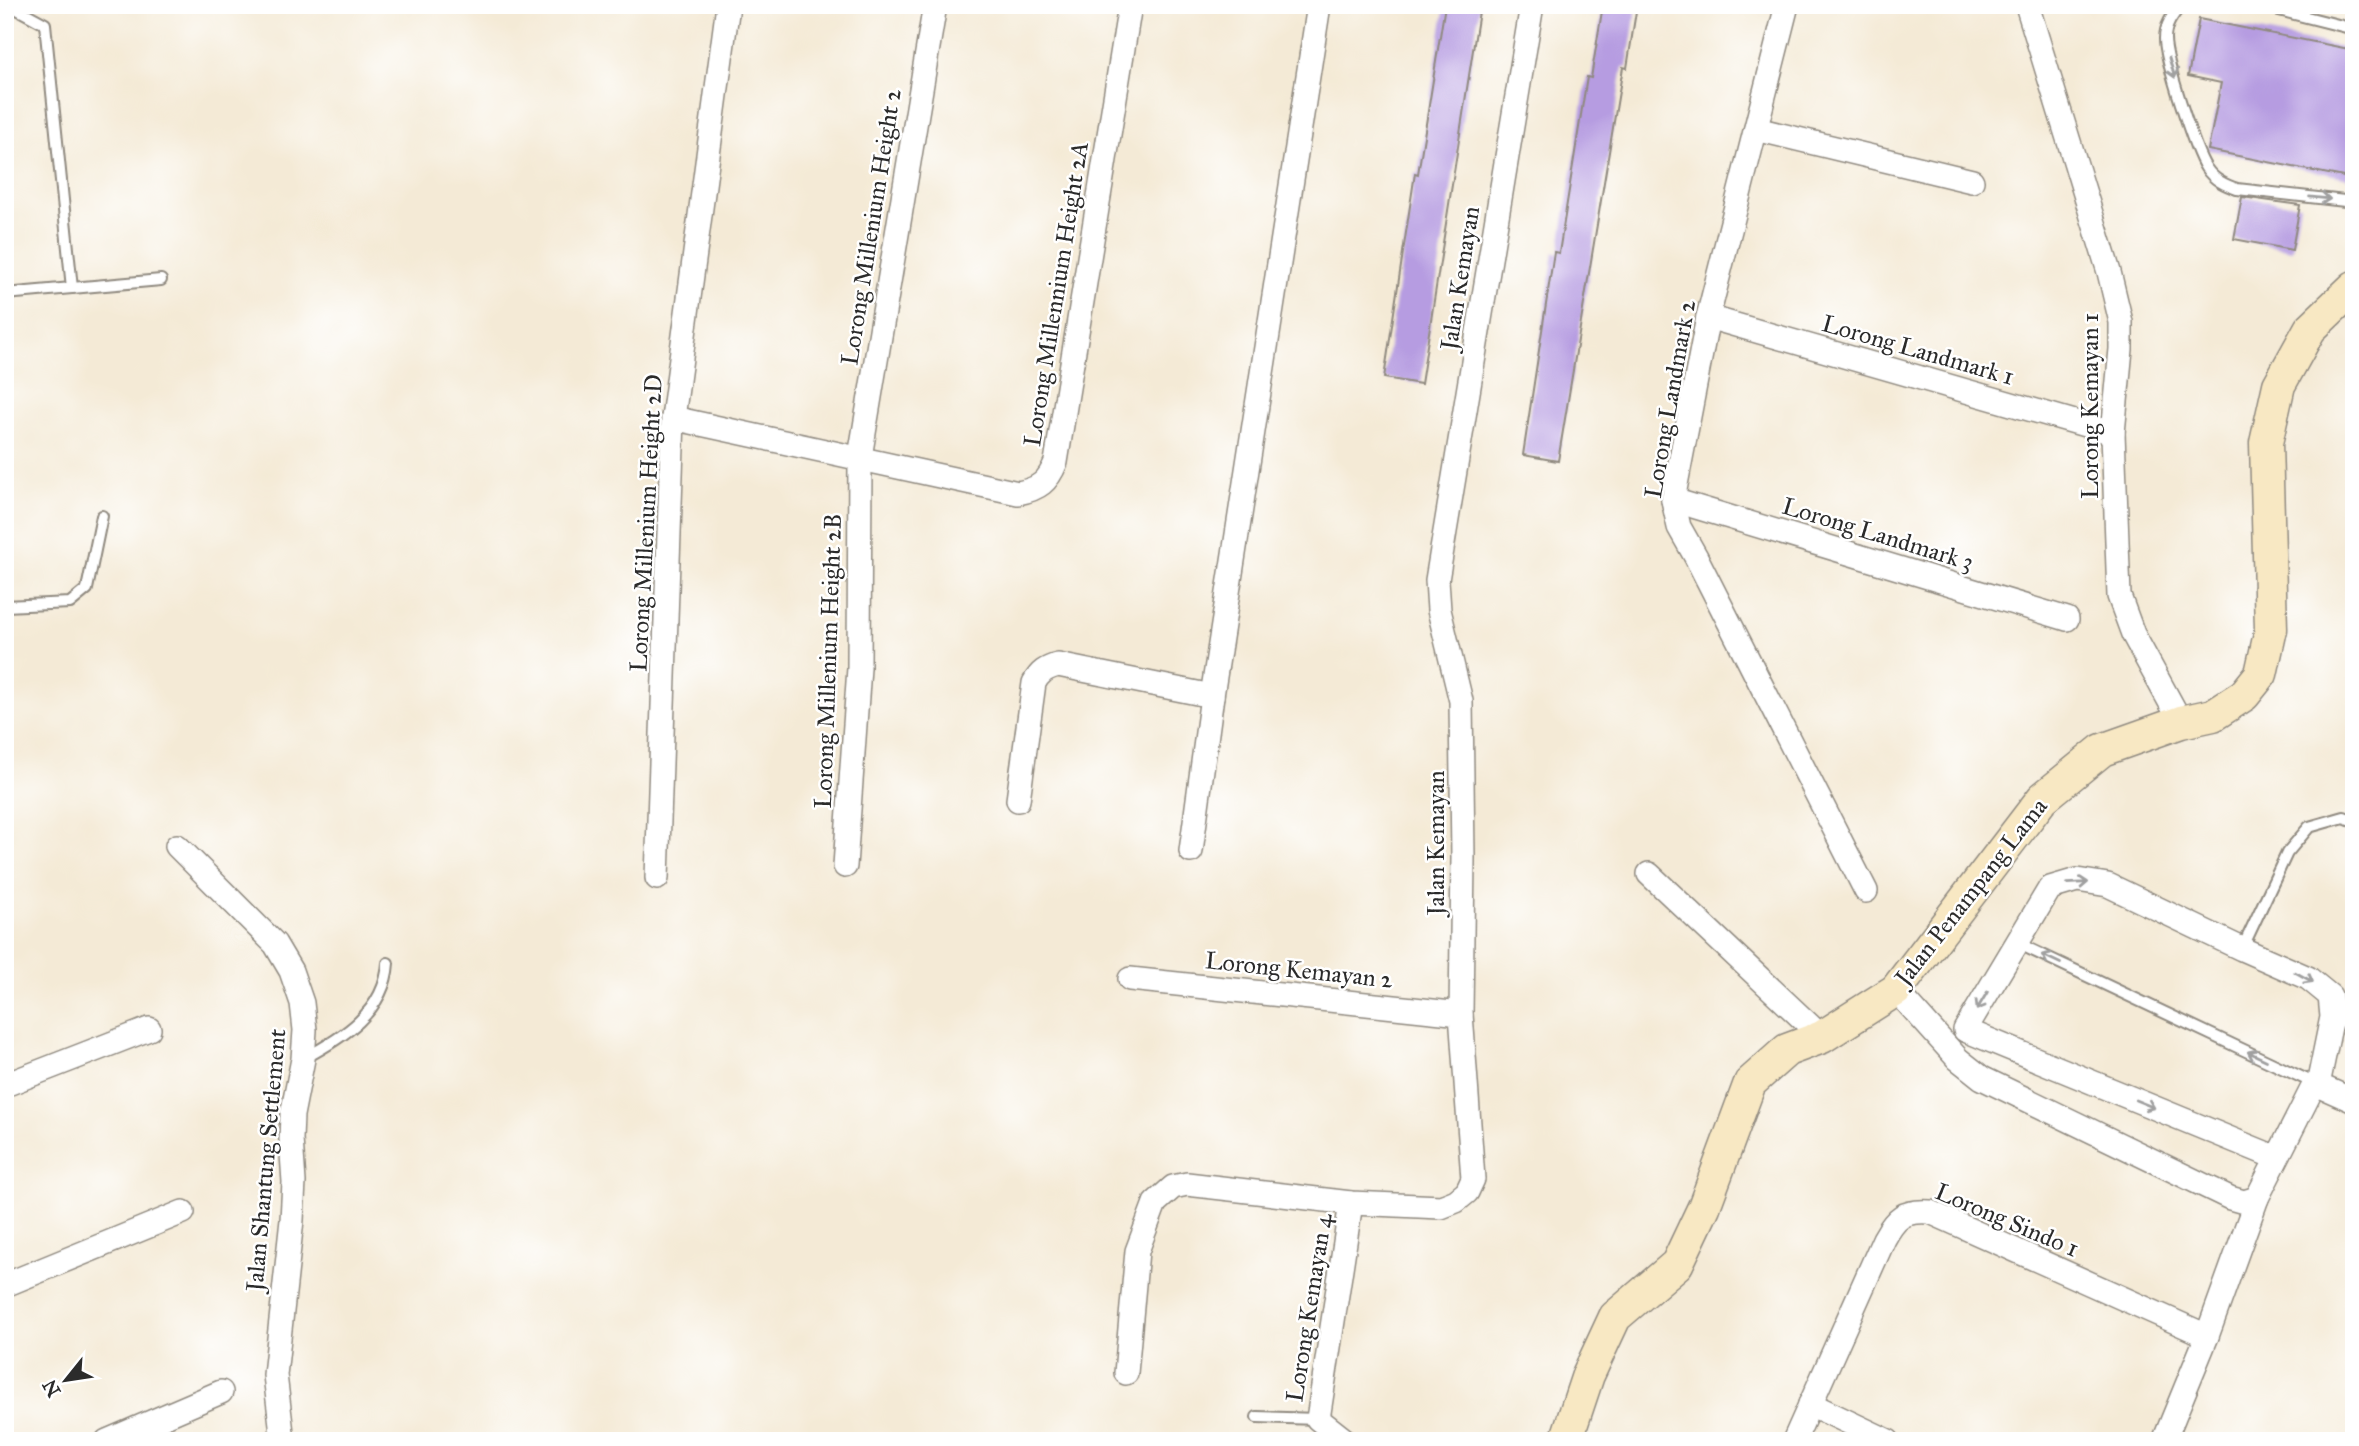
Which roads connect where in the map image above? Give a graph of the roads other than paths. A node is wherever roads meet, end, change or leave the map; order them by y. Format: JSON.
{"nodes":[{"id":1,"x":10,"y":5,"type":"edge"},
{"id":2,"x":728,"y":5,"type":"edge"},
{"id":3,"x":934,"y":5,"type":"edge"},
{"id":4,"x":1130,"y":5,"type":"edge"},
{"id":5,"x":1319,"y":5,"type":"edge"},
{"id":6,"x":1532,"y":5,"type":"edge"},
{"id":7,"x":1787,"y":5,"type":"edge"},
{"id":8,"x":2027,"y":5,"type":"edge"},
{"id":9,"x":2181,"y":5,"type":"edge"},
{"id":10,"x":2259,"y":5,"type":"edge"},
{"id":11,"x":2354,"y":29,"type":"edge"},
{"id":12,"x":1756,"y":129,"type":"junction"},
{"id":13,"x":1972,"y":181,"type":"dead end"},
{"id":14,"x":2354,"y":201,"type":"edge"},
{"id":15,"x":161,"y":280,"type":"dead end"},
{"id":16,"x":2354,"y":287,"type":"edge"},
{"id":17,"x":72,"y":288,"type":"junction"},
{"id":18,"x":5,"y":294,"type":"edge"},
{"id":19,"x":1709,"y":317,"type":"junction"},
{"id":20,"x":673,"y":418,"type":"junction"},
{"id":21,"x":2113,"y":433,"type":"junction"},
{"id":22,"x":860,"y":457,"type":"junction"},
{"id":23,"x":1673,"y":500,"type":"junction"},
{"id":24,"x":102,"y":516,"type":"dead end"},
{"id":25,"x":5,"y":606,"type":"edge"},
{"id":26,"x":2067,"y":619,"type":"dead end"},
{"id":27,"x":1212,"y":696,"type":"junction"},
{"id":28,"x":2180,"y":722,"type":"junction"},
{"id":29,"x":1018,"y":800,"type":"dead end"},
{"id":30,"x":2354,"y":821,"type":"edge"},
{"id":31,"x":177,"y":846,"type":"dead end"},
{"id":32,"x":1191,"y":851,"type":"dead end"},
{"id":33,"x":845,"y":866,"type":"dead end"},
{"id":34,"x":1649,"y":874,"type":"dead end"},
{"id":35,"x":657,"y":878,"type":"dead end"},
{"id":36,"x":1866,"y":891,"type":"dead end"},
{"id":37,"x":2017,"y":943,"type":"junction"},
{"id":38,"x":2242,"y":949,"type":"junction"},
{"id":39,"x":388,"y":963,"type":"dead end"},
{"id":40,"x":1130,"y":979,"type":"dead end"},
{"id":41,"x":1896,"y":990,"type":"junction"},
{"id":42,"x":1461,"y":1014,"type":"junction"},
{"id":43,"x":149,"y":1029,"type":"dead end"},
{"id":44,"x":1822,"y":1037,"type":"junction"},
{"id":45,"x":303,"y":1059,"type":"junction"},
{"id":46,"x":5,"y":1085,"type":"edge"},
{"id":47,"x":2318,"y":1085,"type":"junction"},
{"id":48,"x":2354,"y":1101,"type":"edge"},
{"id":49,"x":2277,"y":1158,"type":"junction"},
{"id":50,"x":2257,"y":1198,"type":"junction"},
{"id":51,"x":1351,"y":1203,"type":"junction"},
{"id":52,"x":183,"y":1212,"type":"dead end"},
{"id":53,"x":5,"y":1285,"type":"edge"},
{"id":54,"x":2207,"y":1336,"type":"junction"},
{"id":55,"x":1126,"y":1373,"type":"dead end"},
{"id":56,"x":221,"y":1392,"type":"dead end"},
{"id":57,"x":1810,"y":1404,"type":"junction"},
{"id":58,"x":1257,"y":1417,"type":"dead end"},
{"id":59,"x":1318,"y":1419,"type":"junction"},
{"id":60,"x":107,"y":1441,"type":"edge"},
{"id":61,"x":283,"y":1441,"type":"edge"},
{"id":62,"x":1346,"y":1441,"type":"edge"},
{"id":63,"x":1566,"y":1441,"type":"edge"},
{"id":64,"x":1794,"y":1441,"type":"edge"},
{"id":65,"x":1888,"y":1441,"type":"edge"},
{"id":66,"x":2164,"y":1441,"type":"edge"}],
"edges":[{"from":1,"to":17,"type":"lane"},
{"from":2,"to":20,"type":"street","name":"Lorong Millenium Height 2D"},
{"from":3,"to":22,"type":"street","name":"Lorong Millenium Height 2"},
{"from":4,"to":22,"type":"street","name":"Lorong Millennium Height 2A"},
{"from":5,"to":27,"type":"street"},
{"from":6,"to":42,"type":"street","name":"Jalan Kemayan"},
{"from":7,"to":12,"type":"street","name":"Lorong Landmark 2"},
{"from":8,"to":21,"type":"street","name":"Lorong Kemayan 1"},
{"from":9,"to":14,"type":"lane","one_way":true},
{"from":10,"to":11,"type":"lane"},
{"from":12,"to":13,"type":"street"},
{"from":12,"to":19,"type":"street","name":"Lorong Landmark 2"},
{"from":15,"to":17,"type":"lane"},
{"from":16,"to":28,"type":"main road","name":"Jalan Penampang Lama"},
{"from":17,"to":18,"type":"lane"},
{"from":19,"to":21,"type":"street","name":"Lorong Landmark 1"},
{"from":19,"to":23,"type":"street","name":"Lorong Landmark 2"},
{"from":20,"to":22,"type":"street"},
{"from":20,"to":35,"type":"street","name":"Lorong Millenium Height 2D"},
{"from":21,"to":28,"type":"street","name":"Lorong Kemayan 1"},
{"from":22,"to":33,"type":"street","name":"Lorong Millenium Height 2B"},
{"from":23,"to":26,"type":"street","name":"Lorong Landmark 3"},
{"from":23,"to":36,"type":"street","name":"Lorong Landmark 2"},
{"from":24,"to":25,"type":"lane"},
{"from":27,"to":29,"type":"street"},
{"from":27,"to":32,"type":"street"},
{"from":28,"to":41,"type":"main road","name":"Jalan Penampang Lama"},
{"from":30,"to":38,"type":"lane"},
{"from":31,"to":45,"type":"street","name":"Jalan Shantung Settlement"},
{"from":34,"to":44,"type":"street"},
{"from":37,"to":38,"type":"street","one_way":true},
{"from":47,"to":37,"type":"lane","one_way":true},
{"from":37,"to":49,"type":"street","one_way":true},
{"from":38,"to":47,"type":"street","one_way":true},
{"from":39,"to":45,"type":"lane"},
{"from":40,"to":42,"type":"street","name":"Lorong Kemayan 2"},
{"from":41,"to":44,"type":"main road","name":"Jalan Penampang Lama"},
{"from":41,"to":50,"type":"street"},
{"from":42,"to":51,"type":"street","name":"Jalan Kemayan"},
{"from":43,"to":46,"type":"street"},
{"from":44,"to":63,"type":"main road","name":"Jalan Penampang Lama"},
{"from":45,"to":61,"type":"street","name":"Jalan Shantung Settlement"},
{"from":47,"to":48,"type":"street"},
{"from":47,"to":49,"type":"street"},
{"from":49,"to":50,"type":"street"},
{"from":50,"to":54,"type":"street"},
{"from":51,"to":55,"type":"street","name":"Jalan Kemayan"},
{"from":51,"to":59,"type":"street","name":"Lorong Kemayan 4"},
{"from":52,"to":53,"type":"street"},
{"from":54,"to":57,"type":"street","name":"Lorong Sindo 1"},
{"from":54,"to":66,"type":"street"},
{"from":56,"to":60,"type":"street"},
{"from":57,"to":64,"type":"street"},
{"from":57,"to":65,"type":"street"},
{"from":58,"to":59,"type":"lane"},
{"from":59,"to":62,"type":"street"}]}
